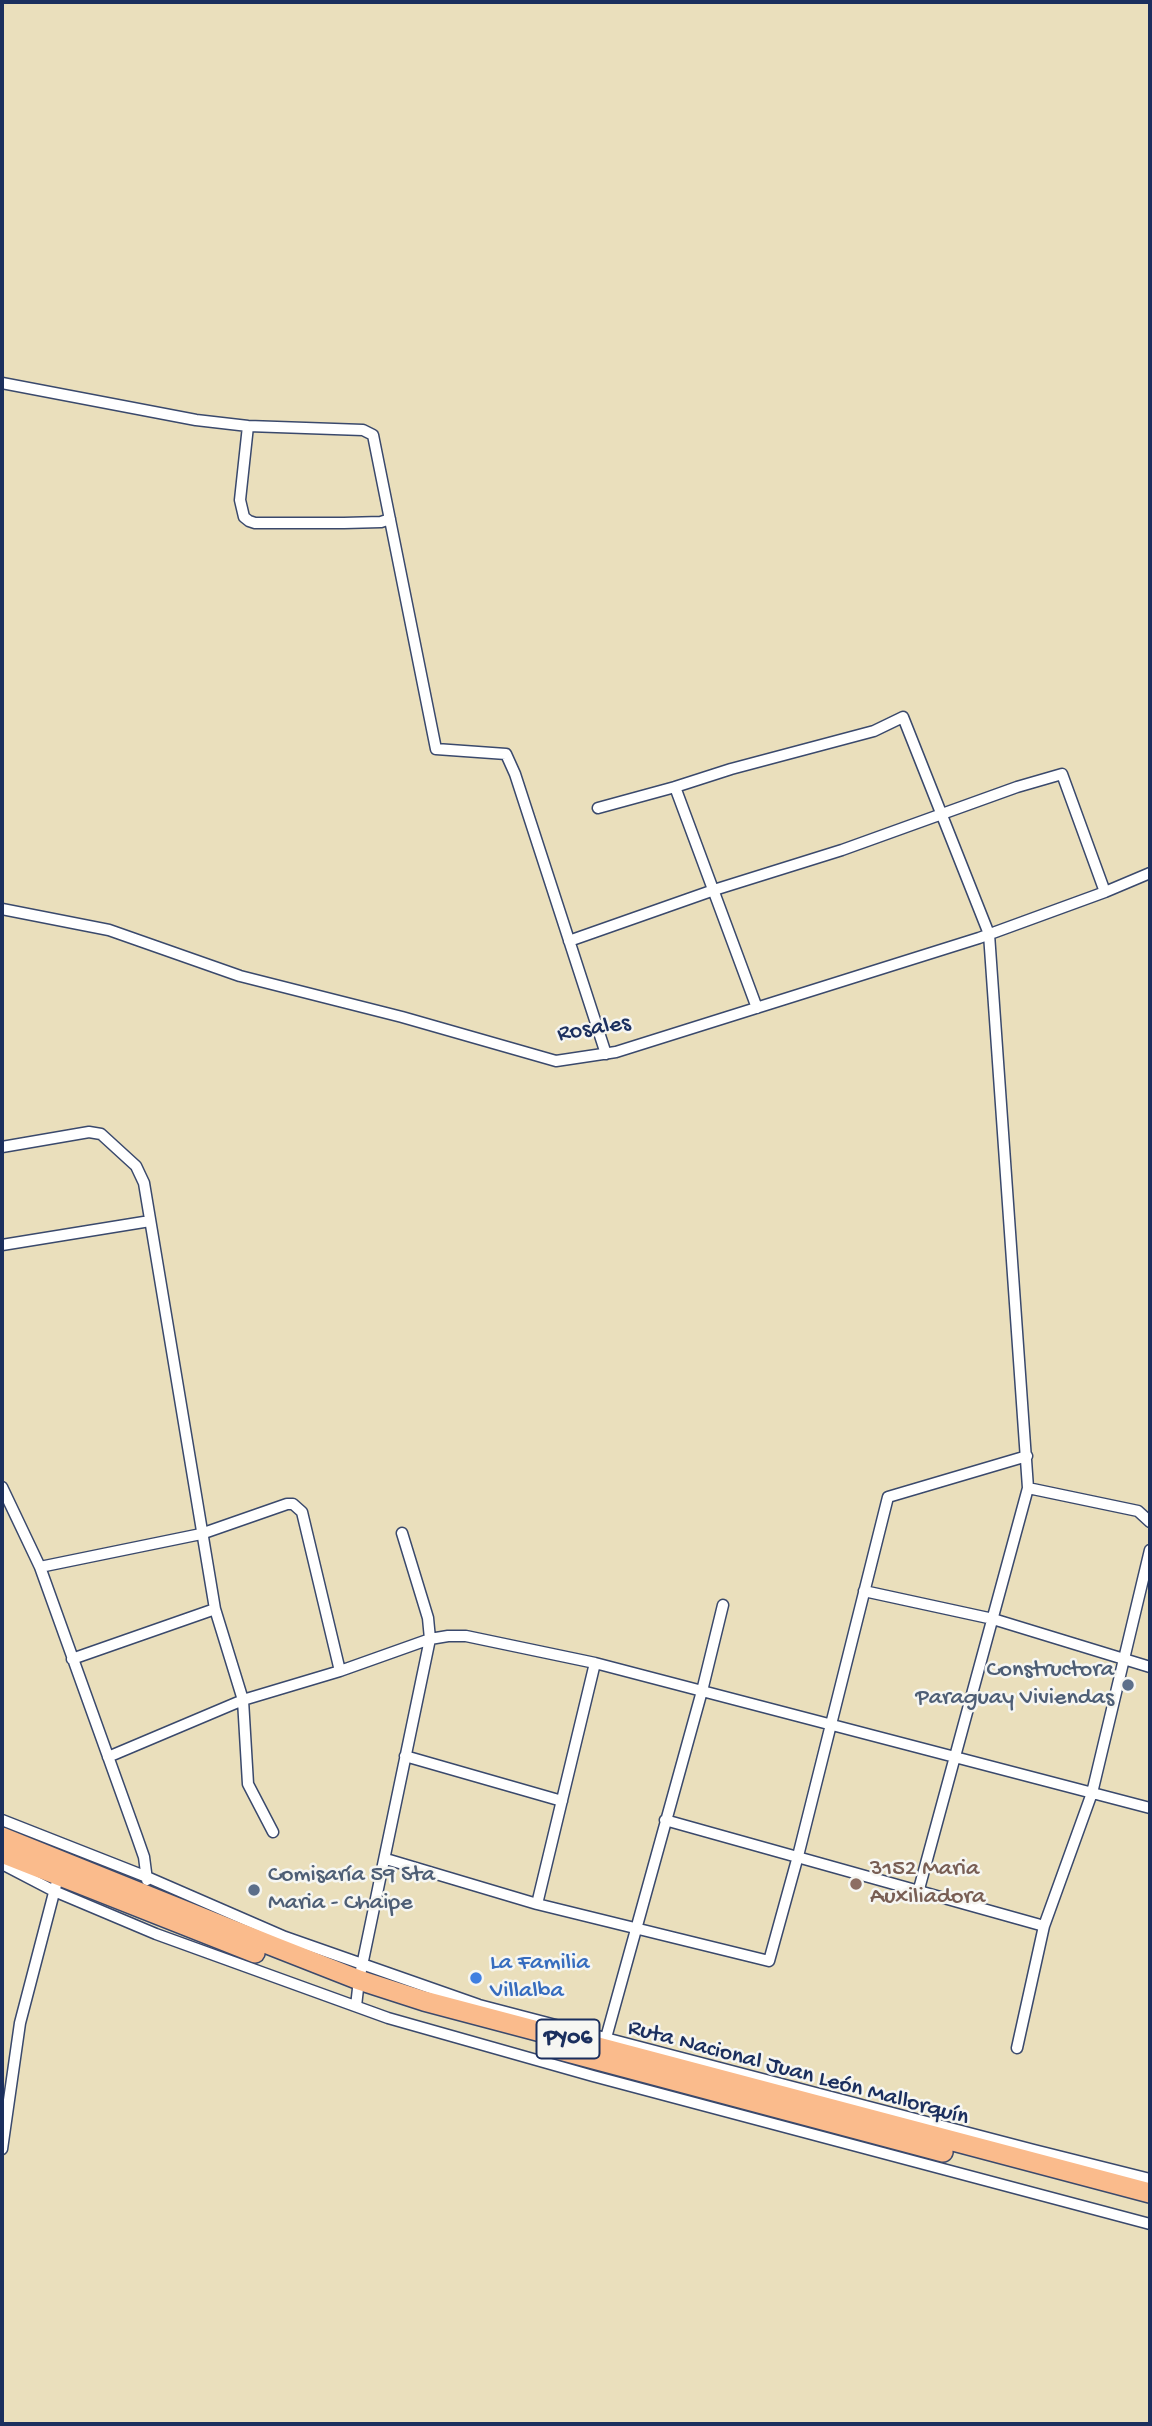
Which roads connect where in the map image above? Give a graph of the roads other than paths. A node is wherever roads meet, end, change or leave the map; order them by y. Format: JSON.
{"nodes":[{"id":1,"x":2,"y":383,"type":"edge"},
{"id":2,"x":248,"y":426,"type":"junction"},
{"id":3,"x":390,"y":519,"type":"junction"},
{"id":4,"x":675,"y":788,"type":"junction"},
{"id":5,"x":598,"y":808,"type":"dead end"},
{"id":6,"x":942,"y":816,"type":"junction"},
{"id":7,"x":1150,"y":873,"type":"edge"},
{"id":8,"x":714,"y":890,"type":"junction"},
{"id":9,"x":1105,"y":892,"type":"junction"},
{"id":10,"x":2,"y":909,"type":"edge"},
{"id":11,"x":989,"y":934,"type":"junction"},
{"id":12,"x":569,"y":941,"type":"junction"},
{"id":13,"x":757,"y":1008,"type":"junction"},
{"id":14,"x":606,"y":1054,"type":"junction"},
{"id":15,"x":2,"y":1147,"type":"edge"},
{"id":16,"x":150,"y":1221,"type":"junction"},
{"id":17,"x":2,"y":1245,"type":"edge"},
{"id":18,"x":1027,"y":1456,"type":"junction"},
{"id":19,"x":2,"y":1487,"type":"edge"},
{"id":20,"x":1028,"y":1488,"type":"junction"},
{"id":21,"x":1150,"y":1522,"type":"edge"},
{"id":22,"x":402,"y":1533,"type":"dead end"},
{"id":23,"x":201,"y":1534,"type":"junction"},
{"id":24,"x":1150,"y":1550,"type":"edge"},
{"id":25,"x":40,"y":1567,"type":"junction"},
{"id":26,"x":864,"y":1591,"type":"junction"},
{"id":27,"x":723,"y":1605,"type":"dead end"},
{"id":28,"x":215,"y":1609,"type":"junction"},
{"id":29,"x":993,"y":1619,"type":"junction"},
{"id":30,"x":430,"y":1639,"type":"junction"},
{"id":31,"x":72,"y":1659,"type":"junction"},
{"id":32,"x":1124,"y":1660,"type":"junction"},
{"id":33,"x":596,"y":1663,"type":"junction"},
{"id":34,"x":1150,"y":1667,"type":"edge"},
{"id":35,"x":340,"y":1671,"type":"junction"},
{"id":36,"x":702,"y":1691,"type":"junction"},
{"id":37,"x":243,"y":1700,"type":"junction"},
{"id":38,"x":830,"y":1724,"type":"junction"},
{"id":39,"x":405,"y":1756,"type":"junction"},
{"id":40,"x":108,"y":1757,"type":"junction"},
{"id":41,"x":956,"y":1757,"type":"junction"},
{"id":42,"x":1092,"y":1793,"type":"junction"},
{"id":43,"x":562,"y":1801,"type":"junction"},
{"id":44,"x":1150,"y":1808,"type":"edge"},
{"id":45,"x":665,"y":1820,"type":"junction"},
{"id":46,"x":273,"y":1832,"type":"dead end"},
{"id":47,"x":3,"y":1837,"type":"edge"},
{"id":48,"x":798,"y":1856,"type":"junction"},
{"id":49,"x":386,"y":1859,"type":"junction"},
{"id":50,"x":2,"y":1864,"type":"edge"},
{"id":51,"x":57,"y":1880,"type":"junction"},
{"id":52,"x":145,"y":1885,"type":"junction"},
{"id":53,"x":919,"y":1889,"type":"junction"},
{"id":54,"x":165,"y":1902,"type":"junction"},
{"id":55,"x":537,"y":1904,"type":"junction"},
{"id":56,"x":1044,"y":1926,"type":"junction"},
{"id":57,"x":637,"y":1928,"type":"junction"},
{"id":58,"x":359,"y":1986,"type":"junction"},
{"id":59,"x":1017,"y":2048,"type":"dead end"},
{"id":60,"x":603,"y":2049,"type":"junction"},
{"id":61,"x":2,"y":2149,"type":"edge"},
{"id":62,"x":1150,"y":2179,"type":"edge"},
{"id":63,"x":1150,"y":2193,"type":"edge"},
{"id":64,"x":1150,"y":2206,"type":"edge"},
{"id":65,"x":1150,"y":2224,"type":"edge"}],
"edges":[{"from":1,"to":2,"type":"street"},
{"from":2,"to":3,"type":"street"},
{"from":2,"to":3,"type":"street"},
{"from":3,"to":12,"type":"street"},
{"from":4,"to":5,"type":"street"},
{"from":4,"to":6,"type":"street"},
{"from":4,"to":8,"type":"street"},
{"from":6,"to":8,"type":"street"},
{"from":6,"to":9,"type":"street"},
{"from":6,"to":11,"type":"street"},
{"from":7,"to":9,"type":"street","name":"Rosales"},
{"from":8,"to":12,"type":"street"},
{"from":8,"to":13,"type":"street"},
{"from":9,"to":11,"type":"street","name":"Rosales"},
{"from":10,"to":14,"type":"street","name":"Rosales"},
{"from":11,"to":13,"type":"street","name":"Rosales"},
{"from":11,"to":18,"type":"street"},
{"from":12,"to":14,"type":"street"},
{"from":13,"to":14,"type":"street","name":"Rosales"},
{"from":15,"to":16,"type":"street"},
{"from":16,"to":17,"type":"street"},
{"from":16,"to":23,"type":"street"},
{"from":18,"to":20,"type":"street"},
{"from":18,"to":26,"type":"street"},
{"from":19,"to":25,"type":"street"},
{"from":20,"to":21,"type":"street"},
{"from":20,"to":29,"type":"street"},
{"from":22,"to":30,"type":"street"},
{"from":23,"to":25,"type":"street"},
{"from":23,"to":28,"type":"street"},
{"from":23,"to":35,"type":"street"},
{"from":24,"to":32,"type":"street"},
{"from":25,"to":31,"type":"street"},
{"from":26,"to":29,"type":"street"},
{"from":26,"to":38,"type":"street"},
{"from":27,"to":36,"type":"street"},
{"from":28,"to":31,"type":"street"},
{"from":28,"to":37,"type":"street"},
{"from":29,"to":32,"type":"street"},
{"from":29,"to":41,"type":"street"},
{"from":30,"to":33,"type":"street"},
{"from":30,"to":35,"type":"street"},
{"from":30,"to":39,"type":"street"},
{"from":31,"to":40,"type":"street"},
{"from":32,"to":34,"type":"street"},
{"from":32,"to":42,"type":"street"},
{"from":33,"to":36,"type":"street"},
{"from":33,"to":43,"type":"street"},
{"from":35,"to":37,"type":"street"},
{"from":36,"to":38,"type":"street"},
{"from":36,"to":45,"type":"street"},
{"from":37,"to":40,"type":"street"},
{"from":37,"to":46,"type":"street"},
{"from":38,"to":41,"type":"street"},
{"from":38,"to":48,"type":"street"},
{"from":39,"to":43,"type":"street"},
{"from":39,"to":49,"type":"street"},
{"from":40,"to":52,"type":"street"},
{"from":41,"to":42,"type":"street"},
{"from":41,"to":53,"type":"street"},
{"from":42,"to":44,"type":"street"},
{"from":42,"to":56,"type":"street"},
{"from":43,"to":55,"type":"street"},
{"from":45,"to":48,"type":"street"},
{"from":45,"to":57,"type":"street"},
{"from":47,"to":51,"type":"highway","name":"Ruta Nacional Juan León Mallorquín","number":"PY06"},
{"from":47,"to":52,"type":"highway","name":"Ruta Nacional Juan León Mallorquín","number":"PY06"},
{"from":48,"to":53,"type":"street"},
{"from":48,"to":57,"type":"street"},
{"from":49,"to":55,"type":"street"},
{"from":49,"to":58,"type":"street"},
{"from":50,"to":51,"type":"street"},
{"from":51,"to":54,"type":"street"},
{"from":51,"to":58,"type":"highway","name":"Ruta Nacional Juan León Mallorquín","number":"PY06"},
{"from":51,"to":61,"type":"street"},
{"from":52,"to":54,"type":"highway","name":"Ruta Nacional Juan León Mallorquín","number":"PY06"},
{"from":52,"to":58,"type":"street"},
{"from":53,"to":56,"type":"street"},
{"from":54,"to":58,"type":"highway","name":"Ruta Nacional Juan León Mallorquín","number":"PY06"},
{"from":55,"to":57,"type":"street"},
{"from":56,"to":59,"type":"street"},
{"from":57,"to":60,"type":"street"},
{"from":58,"to":60,"type":"highway","name":"Ruta Nacional Juan León Mallorquín","number":"PY06"},
{"from":58,"to":60,"type":"street"},
{"from":58,"to":65,"type":"street"},
{"from":60,"to":62,"type":"street"},
{"from":60,"to":63,"type":"highway","name":"Ruta Nacional Juan León Mallorquín","number":"PY06"},
{"from":60,"to":64,"type":"highway","name":"Ruta Nacional Juan León Mallorquín","number":"PY06"}]}
